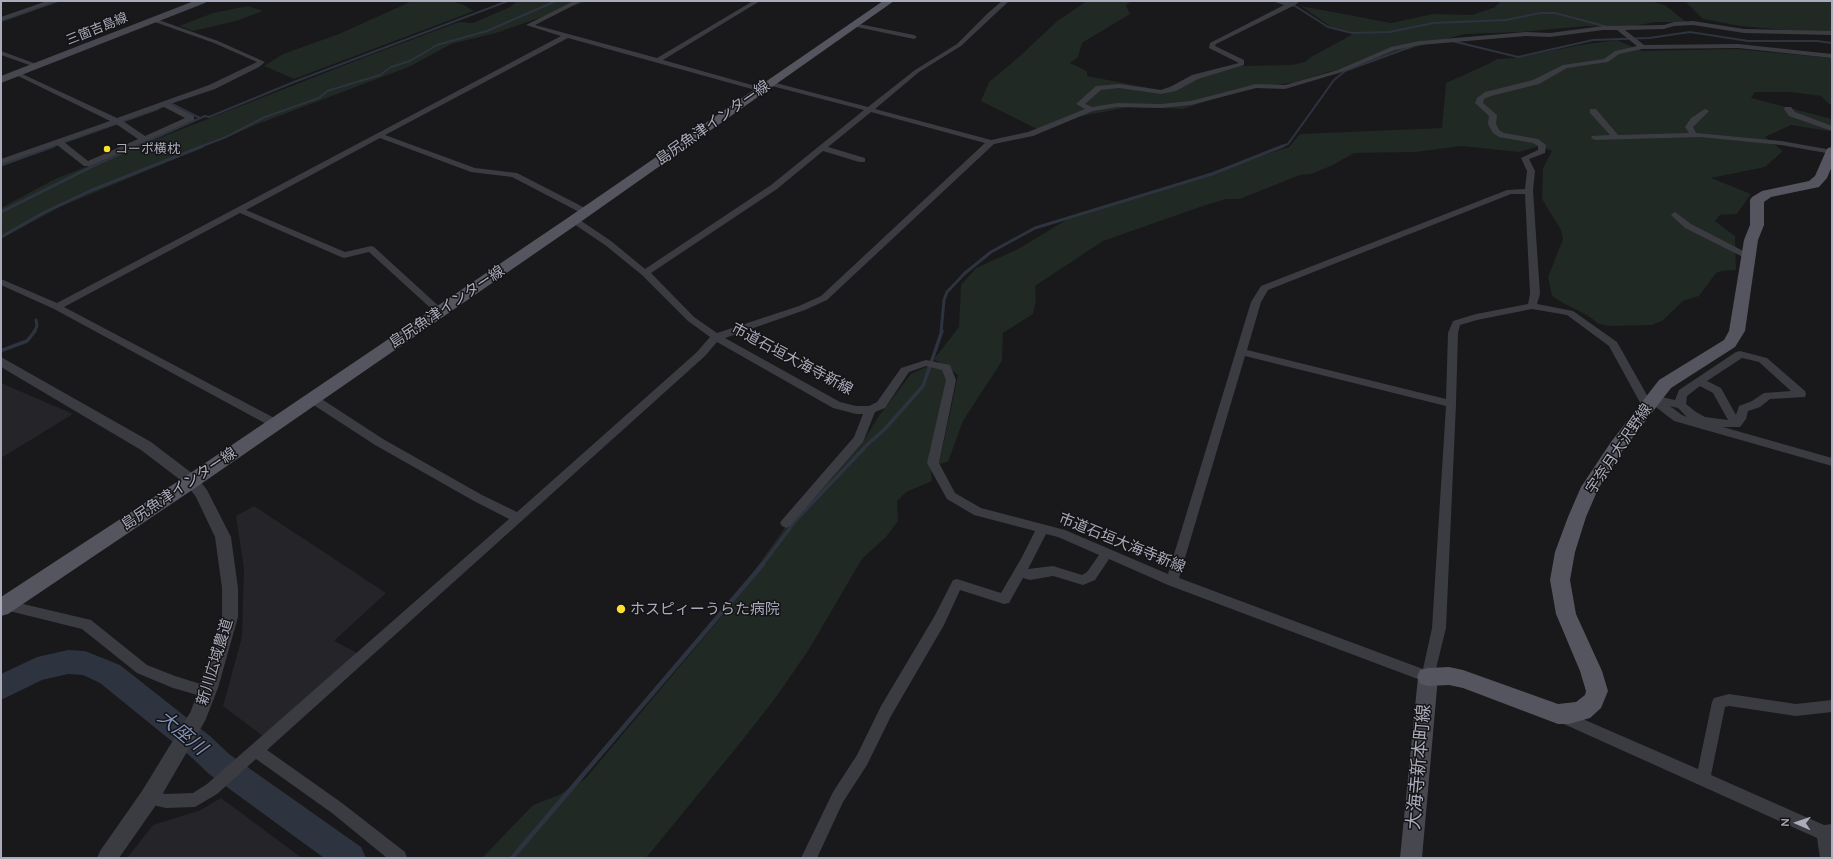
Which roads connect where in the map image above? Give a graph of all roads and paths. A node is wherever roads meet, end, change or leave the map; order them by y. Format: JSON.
{"nodes":[{"id":1,"x":53,"y":1,"type":"edge"},
{"id":2,"x":202,"y":1,"type":"edge"},
{"id":3,"x":579,"y":1,"type":"edge"},
{"id":4,"x":756,"y":1,"type":"edge"},
{"id":5,"x":888,"y":1,"type":"edge"},
{"id":6,"x":1006,"y":1,"type":"edge"},
{"id":7,"x":1275,"y":1,"type":"edge"},
{"id":8,"x":1294,"y":3,"type":"edge"},
{"id":9,"x":1,"y":19,"type":"edge"},
{"id":10,"x":154,"y":20,"type":"junction"},
{"id":11,"x":854,"y":25,"type":"junction"},
{"id":12,"x":1619,"y":28,"type":"junction"},
{"id":13,"x":1832,"y":33,"type":"edge"},
{"id":14,"x":568,"y":36,"type":"junction"},
{"id":15,"x":914,"y":38,"type":"dead end"},
{"id":16,"x":1642,"y":47,"type":"junction"},
{"id":17,"x":2,"y":53,"type":"dead end"},
{"id":18,"x":1832,"y":56,"type":"edge"},
{"id":19,"x":658,"y":60,"type":"junction"},
{"id":20,"x":37,"y":66,"type":"junction"},
{"id":21,"x":18,"y":74,"type":"junction"},
{"id":22,"x":1,"y":80,"type":"edge"},
{"id":23,"x":766,"y":86,"type":"junction"},
{"id":24,"x":166,"y":106,"type":"junction"},
{"id":25,"x":1091,"y":109,"type":"junction"},
{"id":26,"x":1788,"y":109,"type":"dead end"},
{"id":27,"x":869,"y":110,"type":"junction"},
{"id":28,"x":1593,"y":111,"type":"dead end"},
{"id":29,"x":1705,"y":111,"type":"dead end"},
{"id":30,"x":119,"y":122,"type":"junction"},
{"id":31,"x":1832,"y":129,"type":"edge"},
{"id":32,"x":1694,"y":135,"type":"junction"},
{"id":33,"x":380,"y":136,"type":"junction"},
{"id":34,"x":1616,"y":137,"type":"junction"},
{"id":35,"x":1595,"y":138,"type":"dead end"},
{"id":36,"x":144,"y":139,"type":"junction"},
{"id":37,"x":991,"y":142,"type":"junction"},
{"id":38,"x":60,"y":143,"type":"junction"},
{"id":39,"x":822,"y":148,"type":"junction"},
{"id":40,"x":1831,"y":155,"type":"edge"},
{"id":41,"x":862,"y":160,"type":"dead end"},
{"id":42,"x":1,"y":162,"type":"edge"},
{"id":43,"x":1529,"y":191,"type":"junction"},
{"id":44,"x":241,"y":210,"type":"junction"},
{"id":45,"x":1675,"y":215,"type":"dead end"},
{"id":46,"x":580,"y":216,"type":"junction"},
{"id":47,"x":1748,"y":256,"type":"junction"},
{"id":48,"x":645,"y":273,"type":"junction"},
{"id":49,"x":1,"y":282,"type":"edge"},
{"id":50,"x":1532,"y":306,"type":"junction"},
{"id":51,"x":57,"y":307,"type":"junction"},
{"id":52,"x":440,"y":312,"type":"junction"},
{"id":53,"x":716,"y":336,"type":"junction"},
{"id":54,"x":1241,"y":352,"type":"junction"},
{"id":55,"x":1,"y":361,"type":"edge"},
{"id":56,"x":1697,"y":382,"type":"junction"},
{"id":57,"x":312,"y":399,"type":"junction"},
{"id":58,"x":1650,"y":402,"type":"junction"},
{"id":59,"x":1451,"y":404,"type":"junction"},
{"id":60,"x":1681,"y":405,"type":"junction"},
{"id":61,"x":870,"y":410,"type":"junction"},
{"id":62,"x":276,"y":424,"type":"junction"},
{"id":63,"x":1736,"y":424,"type":"junction"},
{"id":64,"x":1832,"y":462,"type":"edge"},
{"id":65,"x":192,"y":481,"type":"junction"},
{"id":66,"x":518,"y":518,"type":"junction"},
{"id":67,"x":786,"y":523,"type":"dead end"},
{"id":68,"x":1042,"y":529,"type":"junction"},
{"id":69,"x":1108,"y":552,"type":"junction"},
{"id":70,"x":1019,"y":572,"type":"junction"},
{"id":71,"x":1172,"y":580,"type":"junction"},
{"id":72,"x":3,"y":606,"type":"edge"},
{"id":73,"x":1428,"y":677,"type":"junction"},
{"id":74,"x":208,"y":692,"type":"junction"},
{"id":75,"x":1832,"y":706,"type":"edge"},
{"id":76,"x":1558,"y":714,"type":"junction"},
{"id":77,"x":253,"y":753,"type":"junction"},
{"id":78,"x":1703,"y":779,"type":"junction"},
{"id":79,"x":149,"y":798,"type":"junction"},
{"id":80,"x":1828,"y":832,"type":"edge"},
{"id":81,"x":107,"y":858,"type":"edge"},
{"id":82,"x":399,"y":858,"type":"edge"},
{"id":83,"x":809,"y":858,"type":"edge"},
{"id":84,"x":1411,"y":858,"type":"edge"},
{"id":85,"x":1828,"y":858,"type":"edge"}],
"edges":[{"from":1,"to":9,"type":"street"},
{"from":2,"to":10,"type":"main road","name":"三箇吉島線"},
{"from":3,"to":14,"type":"street"},
{"from":4,"to":19,"type":"street"},
{"from":5,"to":11,"type":"main road","name":"島尻魚津インター線"},
{"from":6,"to":27,"type":"street"},
{"from":7,"to":8,"type":"street"},
{"from":8,"to":25,"type":"street"},
{"from":10,"to":20,"type":"main road","name":"三箇吉島線"},
{"from":10,"to":24,"type":"street"},
{"from":11,"to":15,"type":"street"},
{"from":11,"to":23,"type":"main road","name":"島尻魚津インター線"},
{"from":12,"to":13,"type":"street"},
{"from":12,"to":16,"type":"street"},
{"from":12,"to":25,"type":"street"},
{"from":14,"to":19,"type":"street"},
{"from":14,"to":33,"type":"street"},
{"from":16,"to":18,"type":"street"},
{"from":16,"to":43,"type":"street"},
{"from":17,"to":20,"type":"street"},
{"from":19,"to":23,"type":"street"},
{"from":20,"to":21,"type":"main road","name":"三箇吉島線"},
{"from":21,"to":22,"type":"main road","name":"三箇吉島線"},
{"from":21,"to":30,"type":"street"},
{"from":23,"to":27,"type":"street"},
{"from":23,"to":46,"type":"main road","name":"島尻魚津インター線"},
{"from":24,"to":30,"type":"street"},
{"from":24,"to":36,"type":"street"},
{"from":25,"to":37,"type":"street"},
{"from":26,"to":31,"type":"street"},
{"from":27,"to":37,"type":"street"},
{"from":27,"to":39,"type":"street"},
{"from":28,"to":34,"type":"street"},
{"from":29,"to":32,"type":"street"},
{"from":30,"to":36,"type":"street"},
{"from":30,"to":38,"type":"street"},
{"from":32,"to":34,"type":"street"},
{"from":32,"to":40,"type":"street"},
{"from":33,"to":44,"type":"street"},
{"from":33,"to":46,"type":"street","name":"市道石垣大海寺新線"},
{"from":34,"to":35,"type":"street"},
{"from":36,"to":38,"type":"street"},
{"from":37,"to":53,"type":"street"},
{"from":38,"to":42,"type":"street"},
{"from":39,"to":41,"type":"street"},
{"from":39,"to":48,"type":"street"},
{"from":40,"to":47,"type":"main road","name":"宇奈月大沢野線"},
{"from":43,"to":50,"type":"street"},
{"from":43,"to":54,"type":"street"},
{"from":44,"to":51,"type":"street"},
{"from":44,"to":52,"type":"street"},
{"from":45,"to":47,"type":"street"},
{"from":46,"to":48,"type":"street","name":"市道石垣大海寺新線"},
{"from":46,"to":52,"type":"main road","name":"島尻魚津インター線"},
{"from":47,"to":58,"type":"main road","name":"宇奈月大沢野線"},
{"from":48,"to":53,"type":"street","name":"市道石垣大海寺新線"},
{"from":49,"to":51,"type":"street"},
{"from":50,"to":58,"type":"street"},
{"from":50,"to":59,"type":"street"},
{"from":51,"to":62,"type":"street"},
{"from":52,"to":57,"type":"main road","name":"島尻魚津インター線"},
{"from":53,"to":61,"type":"street","name":"市道石垣大海寺新線"},
{"from":53,"to":66,"type":"street"},
{"from":54,"to":59,"type":"street"},
{"from":54,"to":71,"type":"street"},
{"from":55,"to":65,"type":"street","name":"新川広域農道"},
{"from":56,"to":60,"type":"street"},
{"from":56,"to":63,"type":"street"},
{"from":56,"to":63,"type":"street"},
{"from":57,"to":62,"type":"main road","name":"島尻魚津インター線"},
{"from":57,"to":66,"type":"street"},
{"from":58,"to":60,"type":"street"},
{"from":58,"to":64,"type":"street"},
{"from":58,"to":76,"type":"main road","name":"宇奈月大沢野線"},
{"from":59,"to":73,"type":"street"},
{"from":60,"to":63,"type":"street"},
{"from":61,"to":67,"type":"street"},
{"from":61,"to":68,"type":"street","name":"市道石垣大海寺新線"},
{"from":62,"to":65,"type":"main road","name":"島尻魚津インター線"},
{"from":65,"to":72,"type":"main road","name":"島尻魚津インター線"},
{"from":65,"to":74,"type":"street","name":"新川広域農道"},
{"from":66,"to":77,"type":"street"},
{"from":68,"to":69,"type":"street","name":"市道石垣大海寺新線"},
{"from":68,"to":70,"type":"street"},
{"from":69,"to":70,"type":"street"},
{"from":69,"to":71,"type":"street","name":"市道石垣大海寺新線"},
{"from":70,"to":83,"type":"street"},
{"from":71,"to":73,"type":"street","name":"市道石垣大海寺新線"},
{"from":72,"to":74,"type":"street"},
{"from":73,"to":76,"type":"main road","name":"宇奈月大沢野線"},
{"from":73,"to":84,"type":"main road","name":"大海寺新本町線"},
{"from":74,"to":79,"type":"street","name":"新川広域農道"},
{"from":75,"to":78,"type":"street"},
{"from":76,"to":78,"type":"street"},
{"from":77,"to":79,"type":"street"},
{"from":77,"to":82,"type":"street"},
{"from":78,"to":80,"type":"street"},
{"from":79,"to":81,"type":"street","name":"新川広域農道"},
{"from":80,"to":85,"type":"street"}]}
